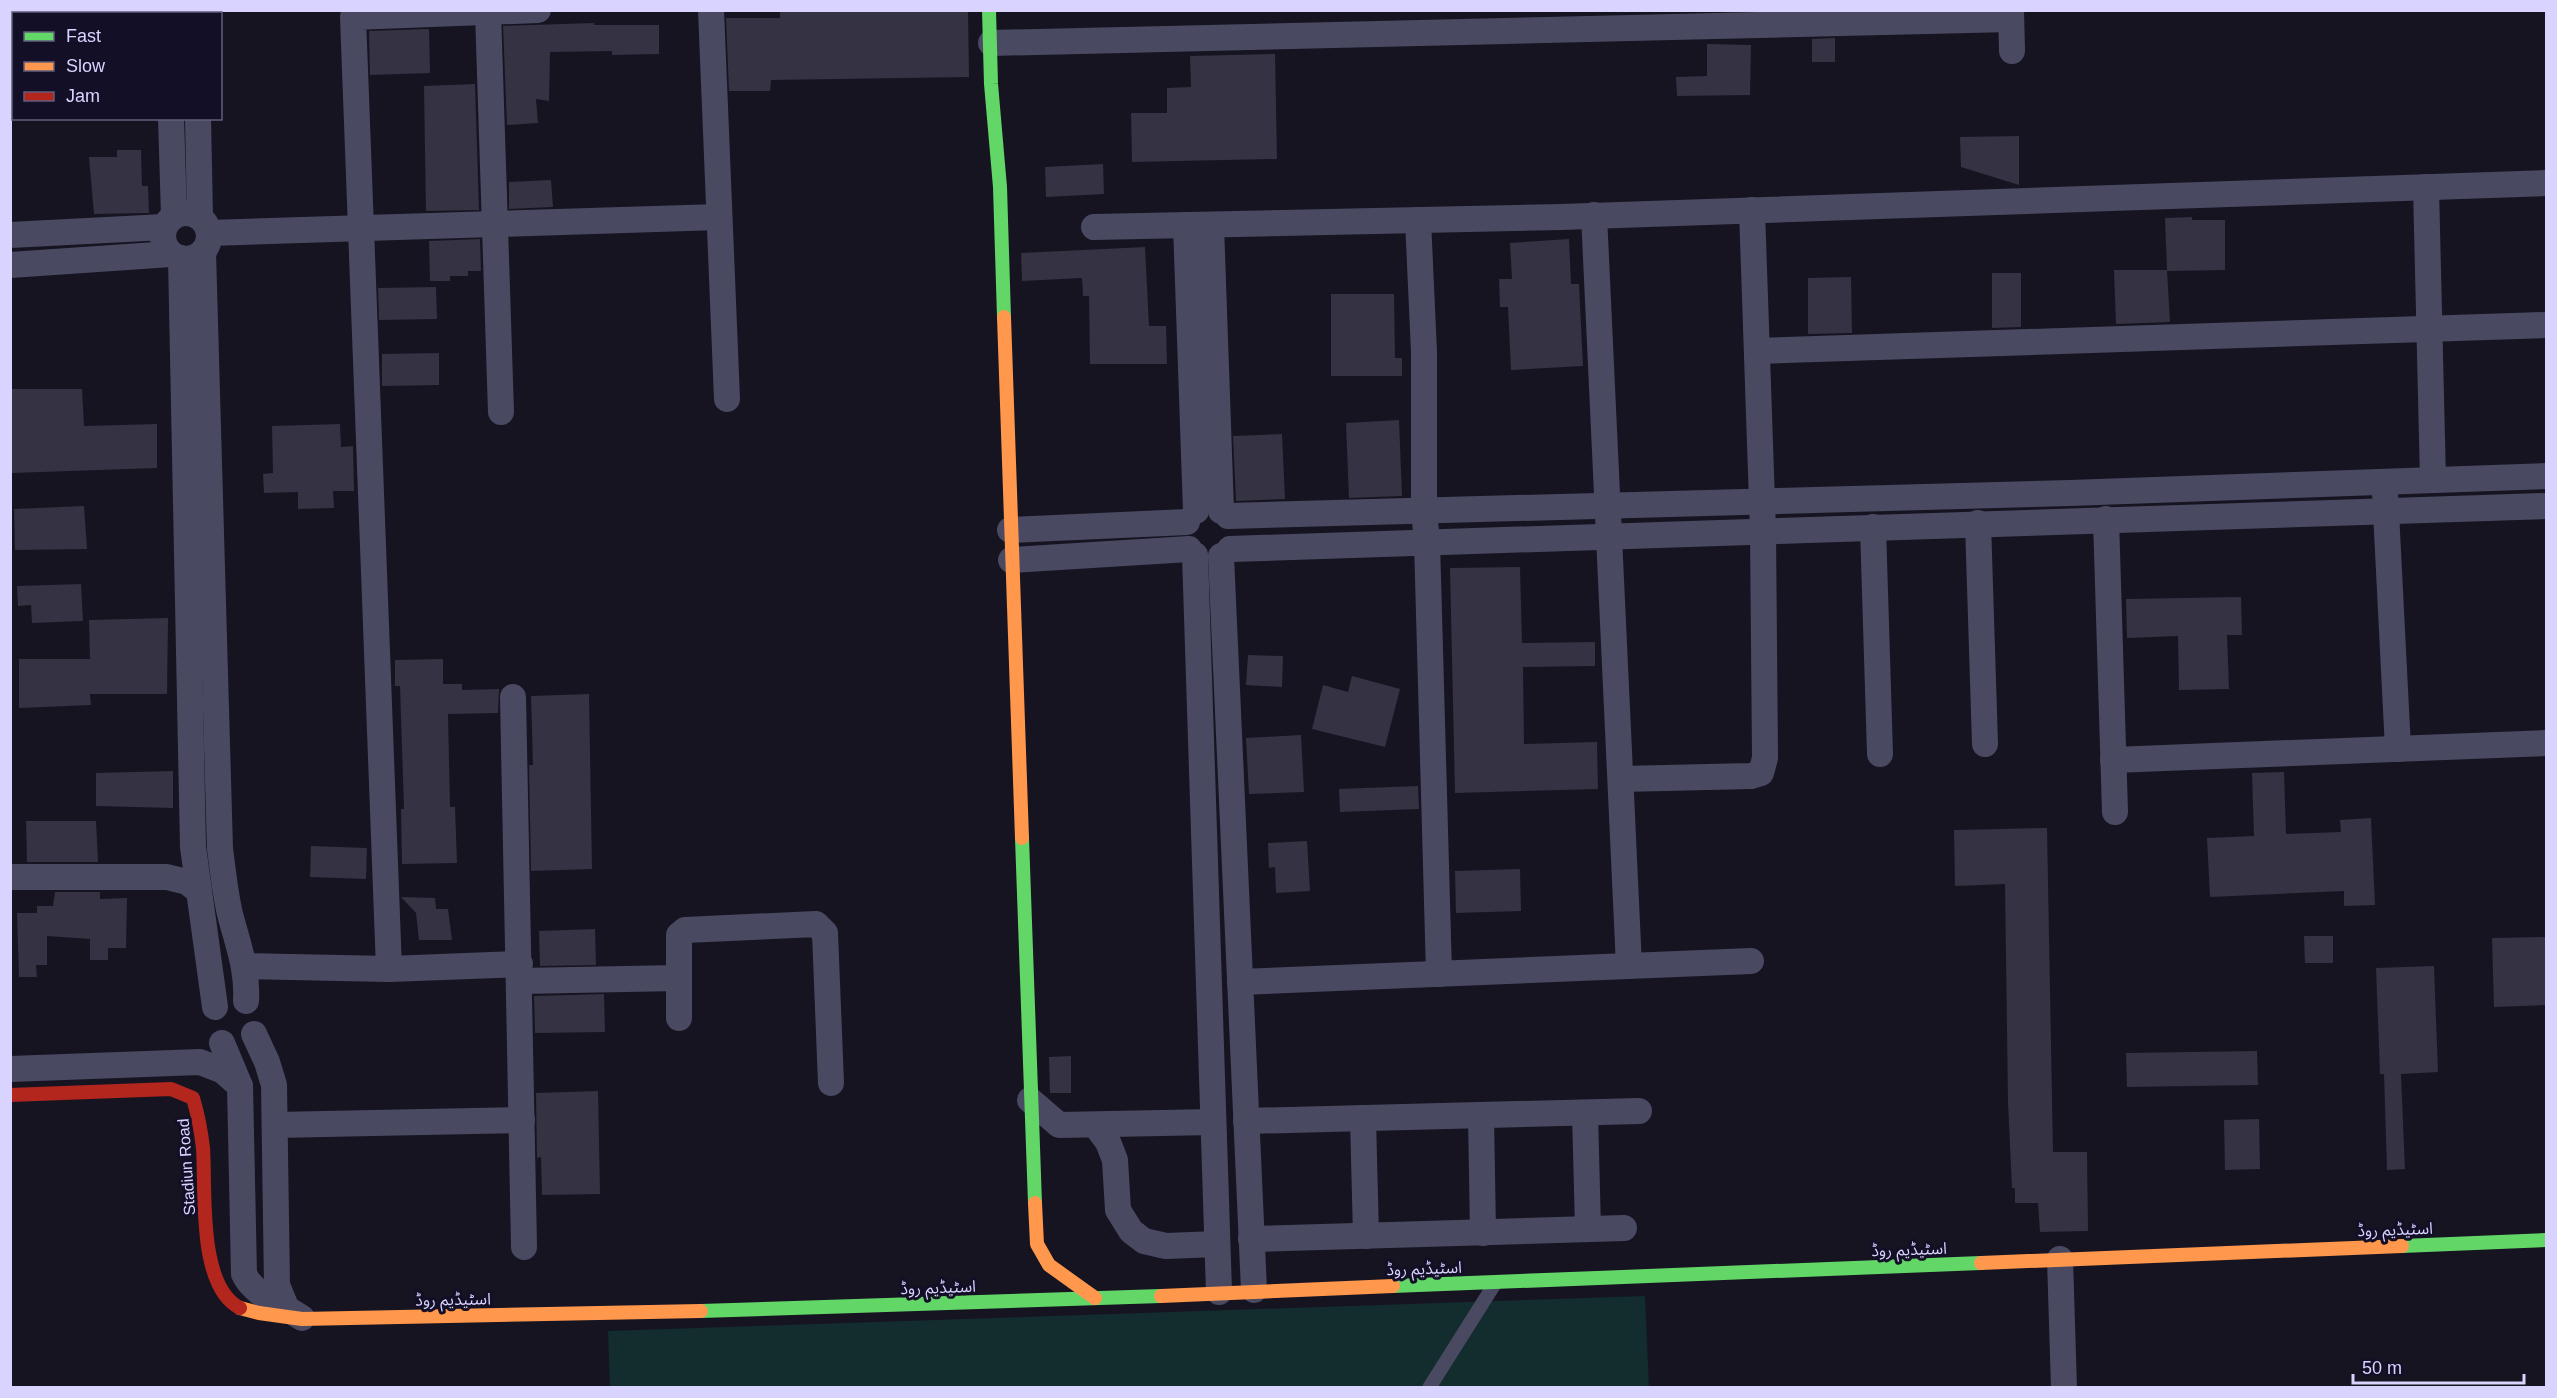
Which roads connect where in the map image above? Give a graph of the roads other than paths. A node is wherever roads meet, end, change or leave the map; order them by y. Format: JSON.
{"nodes":[{"id":1,"x":538,"y":10,"type":"edge"},
{"id":2,"x":711,"y":10,"type":"edge"},
{"id":3,"x":989,"y":10,"type":"edge"},
{"id":4,"x":488,"y":12,"type":"junction"},
{"id":5,"x":2011,"y":15,"type":"edge"},
{"id":6,"x":991,"y":43,"type":"junction"},
{"id":7,"x":2012,"y":51,"type":"dead end"},
{"id":8,"x":171,"y":120,"type":"edge"},
{"id":9,"x":198,"y":120,"type":"edge"},
{"id":10,"x":2547,"y":183,"type":"edge"},
{"id":11,"x":2426,"y":187,"type":"junction"},
{"id":12,"x":1752,"y":210,"type":"junction"},
{"id":13,"x":1594,"y":215,"type":"junction"},
{"id":14,"x":719,"y":217,"type":"junction"},
{"id":15,"x":1418,"y":220,"type":"junction"},
{"id":16,"x":169,"y":221,"type":"junction"},
{"id":17,"x":495,"y":224,"type":"junction"},
{"id":18,"x":1186,"y":225,"type":"junction"},
{"id":19,"x":1211,"y":225,"type":"junction"},
{"id":20,"x":1094,"y":227,"type":"dead end"},
{"id":21,"x":362,"y":228,"type":"junction"},
{"id":22,"x":10,"y":235,"type":"edge"},
{"id":23,"x":193,"y":243,"type":"junction"},
{"id":24,"x":10,"y":265,"type":"edge"},
{"id":25,"x":2547,"y":325,"type":"edge"},
{"id":26,"x":2428,"y":328,"type":"junction"},
{"id":27,"x":1757,"y":351,"type":"junction"},
{"id":28,"x":727,"y":399,"type":"dead end"},
{"id":29,"x":501,"y":412,"type":"dead end"},
{"id":30,"x":2547,"y":476,"type":"edge"},
{"id":31,"x":2433,"y":480,"type":"junction"},
{"id":32,"x":2384,"y":482,"type":"junction"},
{"id":33,"x":1762,"y":501,"type":"junction"},
{"id":34,"x":1606,"y":506,"type":"junction"},
{"id":35,"x":2547,"y":506,"type":"edge"},
{"id":36,"x":2387,"y":509,"type":"junction"},
{"id":37,"x":1424,"y":511,"type":"junction"},
{"id":38,"x":1208,"y":515,"type":"junction"},
{"id":39,"x":2106,"y":519,"type":"junction"},
{"id":40,"x":1978,"y":523,"type":"junction"},
{"id":41,"x":1873,"y":527,"type":"junction"},
{"id":42,"x":1010,"y":530,"type":"junction"},
{"id":43,"x":1763,"y":531,"type":"junction"},
{"id":44,"x":1610,"y":536,"type":"junction"},
{"id":45,"x":1427,"y":542,"type":"junction"},
{"id":46,"x":1192,"y":552,"type":"junction"},
{"id":47,"x":1226,"y":552,"type":"junction"},
{"id":48,"x":1011,"y":560,"type":"junction"},
{"id":49,"x":513,"y":698,"type":"dead end"},
{"id":50,"x":2547,"y":743,"type":"edge"},
{"id":51,"x":1985,"y":744,"type":"dead end"},
{"id":52,"x":2398,"y":749,"type":"junction"},
{"id":53,"x":1880,"y":754,"type":"dead end"},
{"id":54,"x":2113,"y":760,"type":"junction"},
{"id":55,"x":1621,"y":779,"type":"junction"},
{"id":56,"x":2115,"y":812,"type":"dead end"},
{"id":57,"x":10,"y":877,"type":"edge"},
{"id":58,"x":199,"y":891,"type":"junction"},
{"id":59,"x":1751,"y":961,"type":"dead end"},
{"id":60,"x":245,"y":966,"type":"junction"},
{"id":61,"x":1629,"y":966,"type":"junction"},
{"id":62,"x":389,"y":969,"type":"junction"},
{"id":63,"x":520,"y":973,"type":"junction"},
{"id":64,"x":1439,"y":974,"type":"junction"},
{"id":65,"x":678,"y":978,"type":"junction"},
{"id":66,"x":1240,"y":982,"type":"junction"},
{"id":67,"x":246,"y":1001,"type":"junction"},
{"id":68,"x":214,"y":1007,"type":"junction"},
{"id":69,"x":680,"y":1018,"type":"dead end"},
{"id":70,"x":254,"y":1034,"type":"junction"},
{"id":71,"x":222,"y":1043,"type":"junction"},
{"id":72,"x":10,"y":1069,"type":"edge"},
{"id":73,"x":831,"y":1083,"type":"dead end"},
{"id":74,"x":240,"y":1086,"type":"junction"},
{"id":75,"x":10,"y":1095,"type":"edge"},
{"id":76,"x":1030,"y":1100,"type":"junction"},
{"id":77,"x":1639,"y":1111,"type":"dead end"},
{"id":78,"x":1585,"y":1113,"type":"junction"},
{"id":79,"x":1481,"y":1116,"type":"junction"},
{"id":80,"x":1363,"y":1118,"type":"junction"},
{"id":81,"x":522,"y":1120,"type":"junction"},
{"id":82,"x":1246,"y":1121,"type":"junction"},
{"id":83,"x":1213,"y":1122,"type":"junction"},
{"id":84,"x":275,"y":1125,"type":"junction"},
{"id":85,"x":1096,"y":1125,"type":"junction"},
{"id":86,"x":1624,"y":1228,"type":"dead end"},
{"id":87,"x":1587,"y":1229,"type":"junction"},
{"id":88,"x":1483,"y":1233,"type":"junction"},
{"id":89,"x":1366,"y":1236,"type":"junction"},
{"id":90,"x":1251,"y":1239,"type":"junction"},
{"id":91,"x":2547,"y":1240,"type":"edge"},
{"id":92,"x":1217,"y":1244,"type":"junction"},
{"id":93,"x":524,"y":1247,"type":"dead end"},
{"id":94,"x":2060,"y":1259,"type":"junction"},
{"id":95,"x":1496,"y":1283,"type":"junction"},
{"id":96,"x":1254,"y":1290,"type":"junction"},
{"id":97,"x":1219,"y":1292,"type":"junction"},
{"id":98,"x":1095,"y":1298,"type":"junction"},
{"id":99,"x":294,"y":1313,"type":"junction"},
{"id":100,"x":1429,"y":1388,"type":"edge"},
{"id":101,"x":2064,"y":1388,"type":"edge"}],
"edges":[{"from":1,"to":4,"type":"street"},
{"from":2,"to":14,"type":"street"},
{"from":3,"to":6,"type":"main road"},
{"from":4,"to":17,"type":"street"},
{"from":4,"to":21,"type":"street"},
{"from":5,"to":6,"type":"street"},
{"from":5,"to":7,"type":"street"},
{"from":6,"to":42,"type":"main road"},
{"from":8,"to":16,"type":"street"},
{"from":9,"to":23,"type":"street"},
{"from":10,"to":11,"type":"street"},
{"from":11,"to":12,"type":"street"},
{"from":11,"to":26,"type":"street"},
{"from":12,"to":13,"type":"street"},
{"from":12,"to":27,"type":"street"},
{"from":13,"to":15,"type":"street"},
{"from":13,"to":34,"type":"street"},
{"from":14,"to":17,"type":"street"},
{"from":14,"to":28,"type":"street"},
{"from":15,"to":19,"type":"street"},
{"from":15,"to":37,"type":"street"},
{"from":16,"to":22,"type":"street"},
{"from":16,"to":23,"type":"street"},
{"from":16,"to":23,"type":"street"},
{"from":17,"to":21,"type":"street"},
{"from":17,"to":29,"type":"street"},
{"from":18,"to":19,"type":"street"},
{"from":18,"to":20,"type":"street"},
{"from":18,"to":38,"type":"street"},
{"from":19,"to":38,"type":"street"},
{"from":21,"to":23,"type":"street"},
{"from":21,"to":62,"type":"street"},
{"from":23,"to":24,"type":"street"},
{"from":23,"to":58,"type":"street"},
{"from":23,"to":60,"type":"street"},
{"from":25,"to":26,"type":"street"},
{"from":26,"to":27,"type":"street"},
{"from":26,"to":31,"type":"street"},
{"from":27,"to":33,"type":"street"},
{"from":30,"to":31,"type":"street"},
{"from":31,"to":32,"type":"street"},
{"from":32,"to":33,"type":"street"},
{"from":32,"to":36,"type":"street"},
{"from":33,"to":34,"type":"street"},
{"from":33,"to":43,"type":"street"},
{"from":34,"to":37,"type":"street"},
{"from":34,"to":44,"type":"street"},
{"from":35,"to":36,"type":"street"},
{"from":36,"to":39,"type":"street"},
{"from":36,"to":52,"type":"street"},
{"from":37,"to":38,"type":"street"},
{"from":37,"to":45,"type":"street"},
{"from":38,"to":42,"type":"street"},
{"from":38,"to":46,"type":"street"},
{"from":38,"to":47,"type":"street"},
{"from":39,"to":40,"type":"street"},
{"from":39,"to":54,"type":"street"},
{"from":40,"to":41,"type":"street"},
{"from":40,"to":51,"type":"street"},
{"from":41,"to":43,"type":"street"},
{"from":41,"to":53,"type":"street"},
{"from":42,"to":48,"type":"main road"},
{"from":43,"to":44,"type":"street"},
{"from":43,"to":55,"type":"street"},
{"from":44,"to":45,"type":"street"},
{"from":44,"to":55,"type":"street"},
{"from":45,"to":47,"type":"street"},
{"from":45,"to":64,"type":"street"},
{"from":46,"to":47,"type":"street"},
{"from":46,"to":48,"type":"street"},
{"from":46,"to":83,"type":"street"},
{"from":47,"to":66,"type":"street"},
{"from":48,"to":76,"type":"main road"},
{"from":49,"to":63,"type":"street"},
{"from":50,"to":52,"type":"street"},
{"from":52,"to":54,"type":"street"},
{"from":54,"to":56,"type":"street"},
{"from":55,"to":61,"type":"street"},
{"from":57,"to":58,"type":"street"},
{"from":58,"to":68,"type":"street"},
{"from":59,"to":61,"type":"street"},
{"from":60,"to":62,"type":"street"},
{"from":60,"to":67,"type":"street"},
{"from":61,"to":64,"type":"street"},
{"from":62,"to":63,"type":"street"},
{"from":63,"to":65,"type":"street"},
{"from":63,"to":81,"type":"street"},
{"from":64,"to":66,"type":"street"},
{"from":65,"to":69,"type":"street"},
{"from":65,"to":73,"type":"street"},
{"from":66,"to":82,"type":"street"},
{"from":67,"to":68,"type":"street"},
{"from":67,"to":70,"type":"street"},
{"from":68,"to":71,"type":"street"},
{"from":70,"to":71,"type":"street"},
{"from":70,"to":84,"type":"street"},
{"from":71,"to":74,"type":"street"},
{"from":72,"to":74,"type":"street"},
{"from":74,"to":99,"type":"street"},
{"from":75,"to":99,"type":"main road","name":"Stadiun Road"},
{"from":76,"to":85,"type":"street"},
{"from":76,"to":98,"type":"main road"},
{"from":77,"to":78,"type":"street"},
{"from":78,"to":79,"type":"street"},
{"from":78,"to":87,"type":"street"},
{"from":79,"to":80,"type":"street"},
{"from":79,"to":88,"type":"street"},
{"from":80,"to":82,"type":"street"},
{"from":80,"to":89,"type":"street"},
{"from":81,"to":84,"type":"street"},
{"from":81,"to":93,"type":"street"},
{"from":82,"to":90,"type":"street"},
{"from":83,"to":85,"type":"street"},
{"from":83,"to":92,"type":"street"},
{"from":84,"to":99,"type":"street"},
{"from":85,"to":92,"type":"street"},
{"from":86,"to":87,"type":"street"},
{"from":87,"to":88,"type":"street"},
{"from":88,"to":89,"type":"street"},
{"from":89,"to":90,"type":"street"},
{"from":90,"to":96,"type":"street"},
{"from":91,"to":94,"type":"main road","name":"اسٹیڈیم روڈ"},
{"from":92,"to":97,"type":"street"},
{"from":94,"to":95,"type":"main road","name":"اسٹیڈیم روڈ"},
{"from":94,"to":101,"type":"street"},
{"from":95,"to":96,"type":"main road","name":"اسٹیڈیم روڈ"},
{"from":95,"to":100,"type":"lane"},
{"from":96,"to":97,"type":"main road","name":"اسٹیڈیم روڈ"},
{"from":97,"to":98,"type":"main road","name":"اسٹیڈیم روڈ"},
{"from":98,"to":99,"type":"main road","name":"اسٹیڈیم روڈ"}]}
